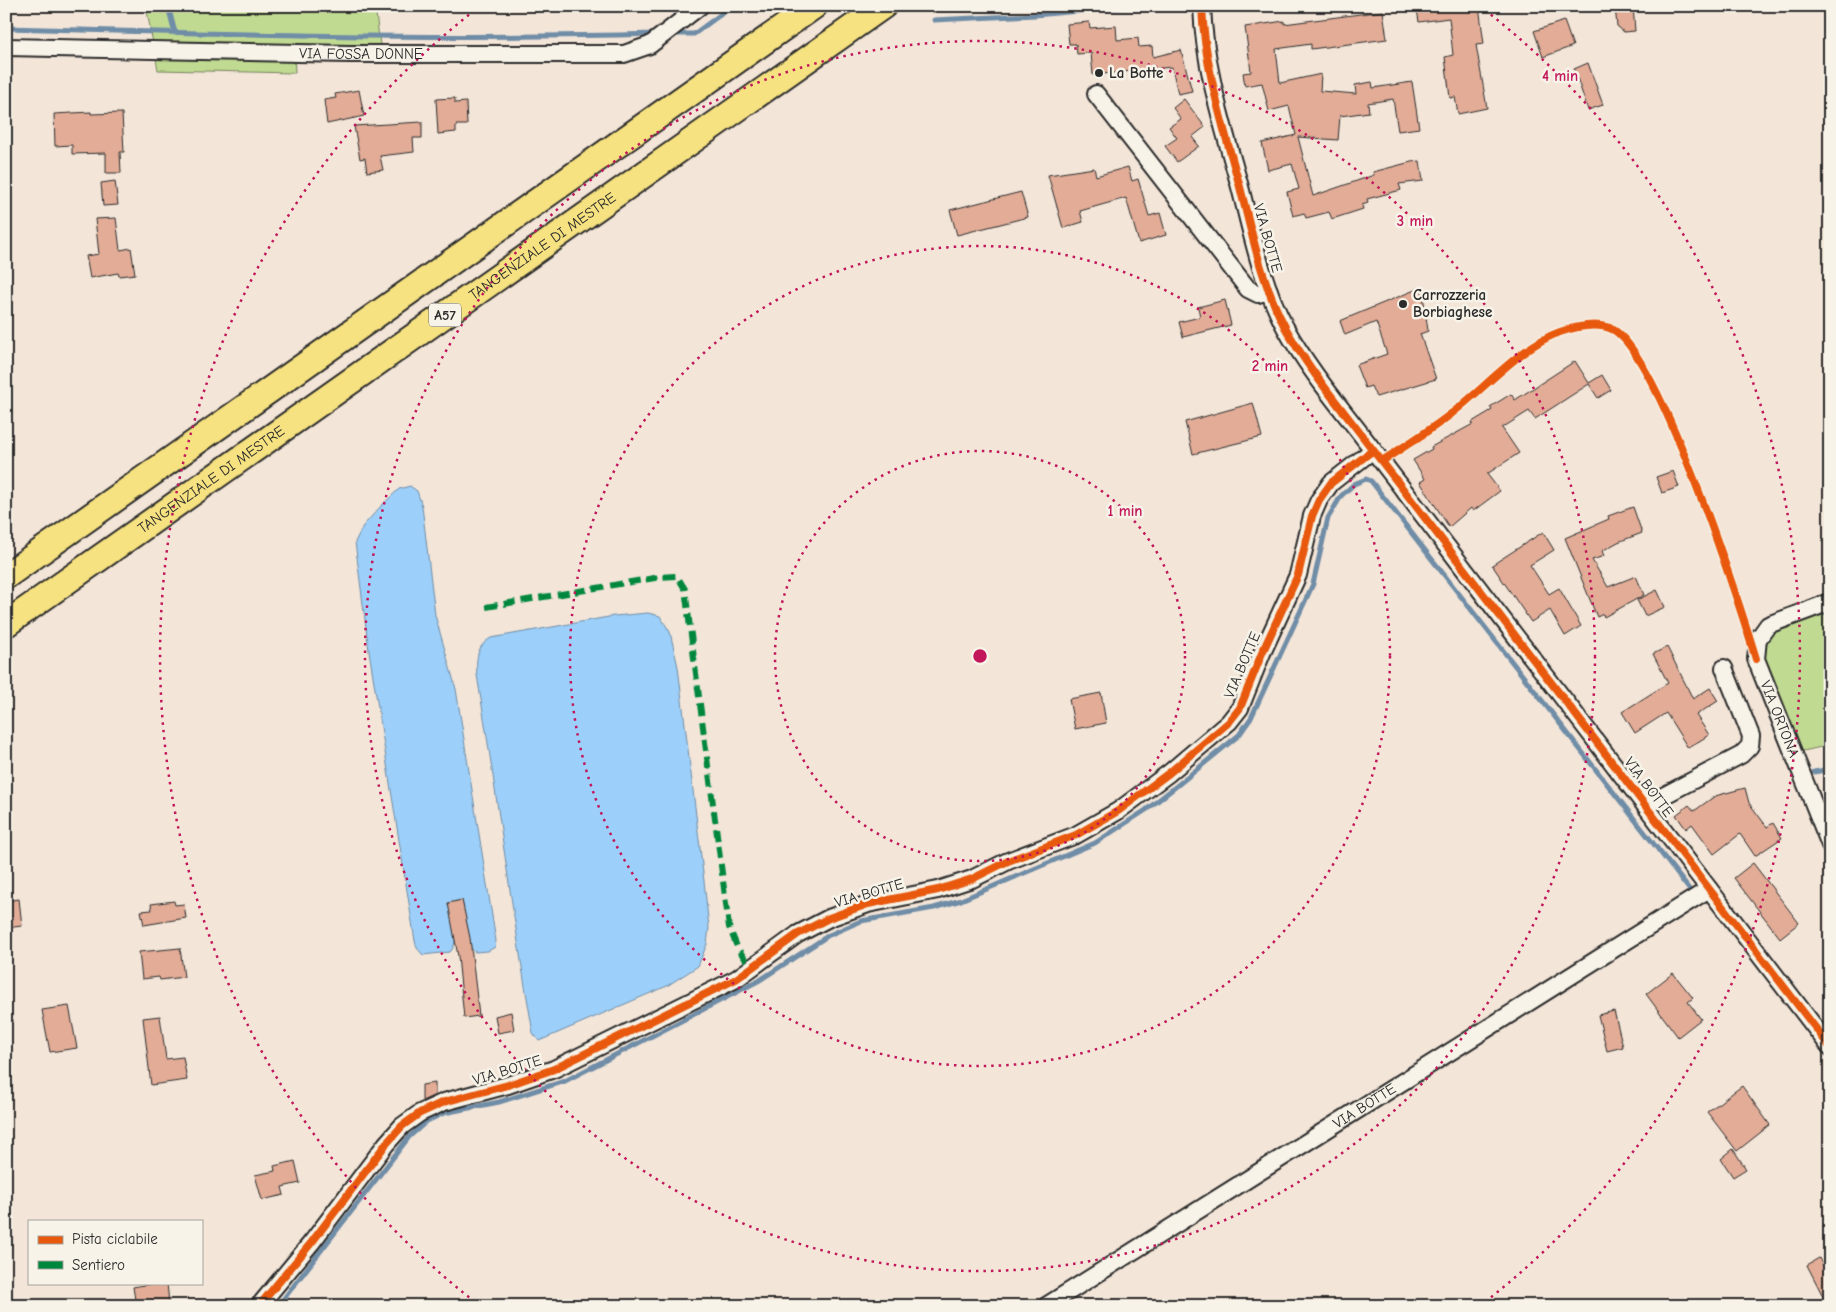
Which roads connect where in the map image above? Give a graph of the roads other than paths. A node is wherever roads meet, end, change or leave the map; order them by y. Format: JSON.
{"nodes":[{"id":1,"x":700,"y":6,"type":"edge"},
{"id":2,"x":814,"y":6,"type":"edge"},
{"id":3,"x":883,"y":6,"type":"edge"},
{"id":4,"x":1202,"y":9,"type":"edge"},
{"id":5,"x":6,"y":47,"type":"edge"},
{"id":6,"x":1096,"y":94,"type":"dead end"},
{"id":7,"x":1269,"y":291,"type":"junction"},
{"id":8,"x":1373,"y":450,"type":"junction"},
{"id":9,"x":6,"y":576,"type":"edge"},
{"id":10,"x":1830,"y":602,"type":"edge"},
{"id":11,"x":6,"y":624,"type":"edge"},
{"id":12,"x":1724,"y":668,"type":"dead end"},
{"id":13,"x":1646,"y":805,"type":"junction"},
{"id":14,"x":1830,"y":845,"type":"edge"},
{"id":15,"x":1709,"y":889,"type":"junction"},
{"id":16,"x":1830,"y":1047,"type":"edge"},
{"id":17,"x":259,"y":1306,"type":"edge"},
{"id":18,"x":1046,"y":1306,"type":"edge"}],
"edges":[{"from":1,"to":5,"type":"street","name":"VIA FOSSA DONNE"},
{"from":2,"to":9,"type":"highway","number":"A57"},
{"from":3,"to":11,"type":"highway","name":"TANGENZIALE DI MESTRE","number":"A57"},
{"from":4,"to":7,"type":"street","name":"VIA BOTTE"},
{"from":6,"to":7,"type":"street","name":"VIA BOTTE"},
{"from":7,"to":8,"type":"street","name":"VIA BOTTE"},
{"from":8,"to":13,"type":"street","name":"VIA BOTTE"},
{"from":8,"to":17,"type":"street","name":"VIA BOTTE"},
{"from":10,"to":14,"type":"street","name":"VIA ORTONA"},
{"from":12,"to":13,"type":"street"},
{"from":13,"to":15,"type":"street","name":"VIA BOTTE"},
{"from":15,"to":16,"type":"street","name":"VIA BOTTE"},
{"from":15,"to":18,"type":"street","name":"VIA BOTTE"}]}
